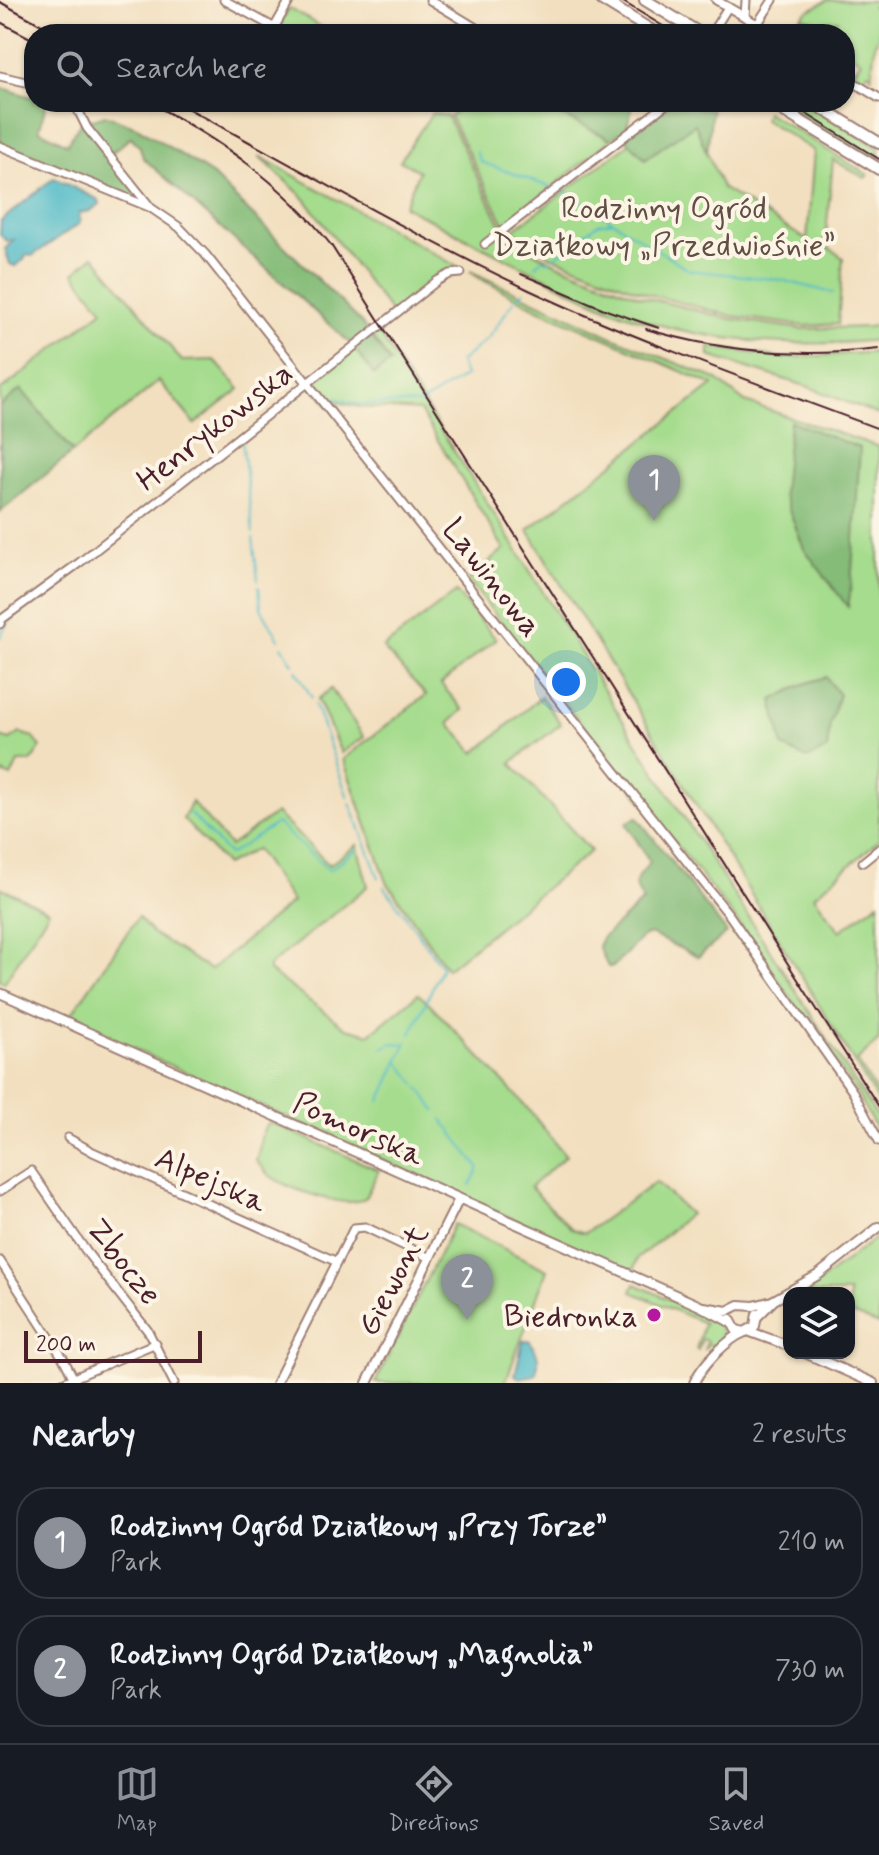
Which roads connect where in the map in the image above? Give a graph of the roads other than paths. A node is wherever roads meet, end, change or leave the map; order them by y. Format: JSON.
{"nodes":[{"id":1,"x":224,"y":0,"type":"edge"},
{"id":2,"x":290,"y":0,"type":"edge"},
{"id":3,"x":430,"y":0,"type":"edge"},
{"id":4,"x":602,"y":0,"type":"edge"},
{"id":5,"x":645,"y":0,"type":"edge"},
{"id":6,"x":716,"y":0,"type":"edge"},
{"id":7,"x":746,"y":0,"type":"edge"},
{"id":8,"x":773,"y":0,"type":"edge"},
{"id":9,"x":728,"y":7,"type":"junction"},
{"id":10,"x":745,"y":17,"type":"junction"},
{"id":11,"x":758,"y":23,"type":"joint"},
{"id":12,"x":267,"y":24,"type":"edge"},
{"id":13,"x":276,"y":24,"type":"edge"},
{"id":14,"x":470,"y":24,"type":"edge"},
{"id":15,"x":641,"y":24,"type":"edge"},
{"id":16,"x":685,"y":24,"type":"edge"},
{"id":17,"x":717,"y":24,"type":"edge"},
{"id":18,"x":0,"y":76,"type":"edge"},
{"id":19,"x":24,"y":82,"type":"edge"},
{"id":20,"x":855,"y":83,"type":"edge"},
{"id":21,"x":879,"y":98,"type":"edge"},
{"id":22,"x":79,"y":112,"type":"edge"},
{"id":23,"x":656,"y":112,"type":"edge"},
{"id":24,"x":785,"y":112,"type":"edge"},
{"id":25,"x":828,"y":112,"type":"edge"},
{"id":26,"x":834,"y":142,"type":"junction"},
{"id":27,"x":879,"y":143,"type":"edge"},
{"id":28,"x":0,"y":146,"type":"edge"},
{"id":29,"x":879,"y":169,"type":"edge"},
{"id":30,"x":879,"y":176,"type":"edge"},
{"id":31,"x":151,"y":208,"type":"junction"},
{"id":32,"x":485,"y":244,"type":"dead end"},
{"id":33,"x":461,"y":273,"type":"dead end"},
{"id":34,"x":307,"y":382,"type":"junction"},
{"id":35,"x":0,"y":624,"type":"edge"},
{"id":36,"x":879,"y":849,"type":"edge"},
{"id":37,"x":863,"y":862,"type":"dead end"},
{"id":38,"x":0,"y":993,"type":"edge"},
{"id":39,"x":68,"y":1138,"type":"dead end"},
{"id":40,"x":879,"y":1141,"type":"edge"},
{"id":41,"x":0,"y":1191,"type":"edge"},
{"id":42,"x":459,"y":1199,"type":"junction"},
{"id":43,"x":879,"y":1227,"type":"edge"},
{"id":44,"x":430,"y":1258,"type":"junction"},
{"id":45,"x":0,"y":1261,"type":"edge"},
{"id":46,"x":335,"y":1261,"type":"junction"},
{"id":47,"x":774,"y":1300,"type":"junction"},
{"id":48,"x":748,"y":1305,"type":"junction"},
{"id":49,"x":700,"y":1306,"type":"junction"},
{"id":50,"x":734,"y":1308,"type":"junction"},
{"id":51,"x":757,"y":1318,"type":"junction"},
{"id":52,"x":731,"y":1324,"type":"junction"},
{"id":53,"x":746,"y":1332,"type":"junction"},
{"id":54,"x":779,"y":1341,"type":"junction"},
{"id":55,"x":156,"y":1343,"type":"junction"},
{"id":56,"x":783,"y":1343,"type":"edge"},
{"id":57,"x":722,"y":1348,"type":"junction"},
{"id":58,"x":819,"y":1359,"type":"edge"},
{"id":59,"x":75,"y":1381,"type":"edge"},
{"id":60,"x":62,"y":1383,"type":"edge"},
{"id":61,"x":174,"y":1383,"type":"edge"},
{"id":62,"x":276,"y":1383,"type":"edge"},
{"id":63,"x":367,"y":1383,"type":"edge"},
{"id":64,"x":694,"y":1383,"type":"edge"},
{"id":65,"x":873,"y":1383,"type":"edge"}],
"edges":[{"from":1,"to":12,"type":"street"},
{"from":2,"to":13,"type":"street"},
{"from":3,"to":14,"type":"street"},
{"from":4,"to":15,"type":"main road"},
{"from":5,"to":16,"type":"main road"},
{"from":6,"to":9,"type":"street"},
{"from":7,"to":10,"type":"street"},
{"from":8,"to":11,"type":"street"},
{"from":9,"to":10,"type":"street"},
{"from":9,"to":17,"type":"street"},
{"from":10,"to":11,"type":"street"},
{"from":18,"to":19,"type":"street"},
{"from":20,"to":21,"type":"street"},
{"from":22,"to":31,"type":"street","name":"Lawinowa"},
{"from":23,"to":32,"type":"street"},
{"from":24,"to":26,"type":"main road"},
{"from":25,"to":27,"type":"main road"},
{"from":26,"to":29,"type":"main road"},
{"from":26,"to":30,"type":"main road"},
{"from":28,"to":31,"type":"street"},
{"from":31,"to":34,"type":"street","name":"Lawinowa"},
{"from":33,"to":34,"type":"street","name":"Henrykowska"},
{"from":34,"to":35,"type":"street","name":"Henrykowska"},
{"from":34,"to":40,"type":"street","name":"Lawinowa"},
{"from":36,"to":37,"type":"street"},
{"from":38,"to":42,"type":"street","name":"Pomorska"},
{"from":39,"to":46,"type":"street","name":"Alpejska"},
{"from":41,"to":55,"type":"street","name":"Zbocze"},
{"from":42,"to":44,"type":"street","name":"Giewont"},
{"from":42,"to":49,"type":"street","name":"Pomorska"},
{"from":43,"to":47,"type":"street"},
{"from":44,"to":46,"type":"street"},
{"from":44,"to":63,"type":"street","name":"Giewont"},
{"from":45,"to":59,"type":"street"},
{"from":46,"to":62,"type":"street"},
{"from":47,"to":48,"type":"street"},
{"from":47,"to":51,"type":"street"},
{"from":48,"to":50,"type":"street"},
{"from":48,"to":51,"type":"street"},
{"from":49,"to":50,"type":"street","name":"Pomorska"},
{"from":49,"to":52,"type":"street","name":"Pomorska"},
{"from":50,"to":52,"type":"street"},
{"from":51,"to":53,"type":"street"},
{"from":51,"to":54,"type":"street"},
{"from":52,"to":53,"type":"street"},
{"from":52,"to":57,"type":"street"},
{"from":53,"to":54,"type":"street"},
{"from":53,"to":57,"type":"street"},
{"from":54,"to":56,"type":"street"},
{"from":55,"to":59,"type":"street"},
{"from":55,"to":61,"type":"street","name":"Zbocze"},
{"from":57,"to":64,"type":"street"},
{"from":58,"to":65,"type":"street"},
{"from":59,"to":60,"type":"street"}]}
